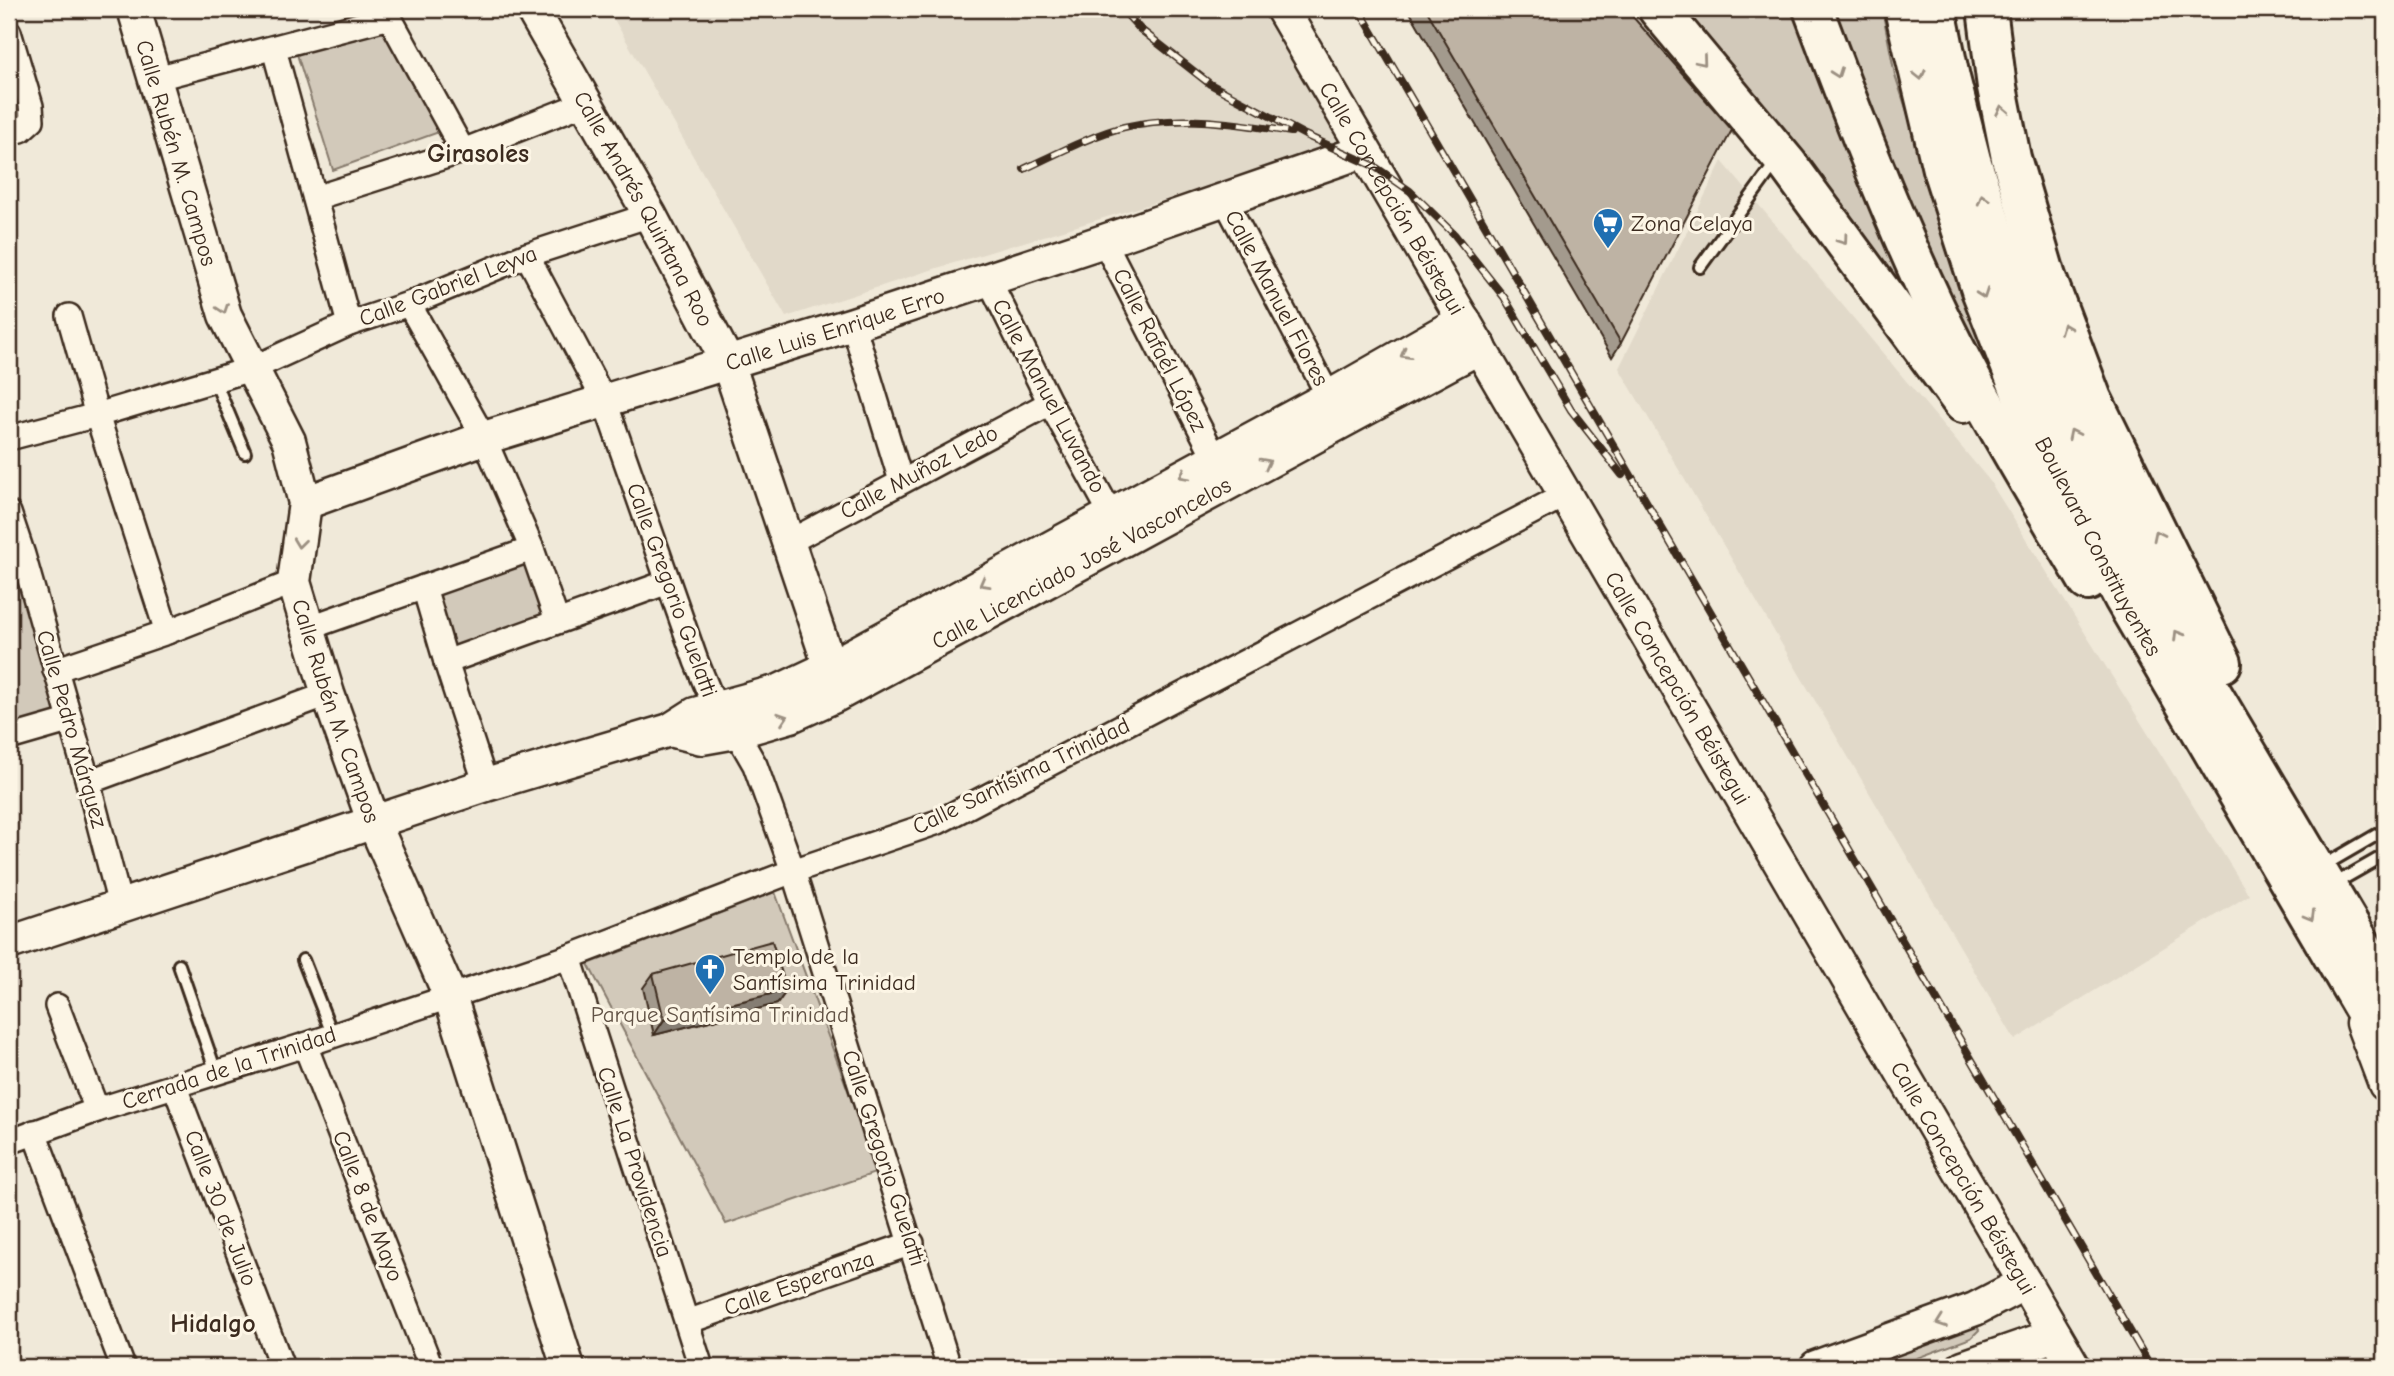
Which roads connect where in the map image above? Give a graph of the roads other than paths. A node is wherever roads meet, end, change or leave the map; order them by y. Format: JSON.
{"nodes":[{"id":1,"x":134,"y":9,"type":"edge"},
{"id":2,"x":532,"y":9,"type":"edge"},
{"id":3,"x":1282,"y":9,"type":"edge"},
{"id":4,"x":1658,"y":9,"type":"edge"},
{"id":5,"x":1813,"y":9,"type":"edge"},
{"id":6,"x":1904,"y":9,"type":"edge"},
{"id":7,"x":1937,"y":9,"type":"edge"},
{"id":8,"x":1987,"y":9,"type":"edge"},
{"id":9,"x":387,"y":13,"type":"edge"},
{"id":10,"x":9,"y":32,"type":"edge"},
{"id":11,"x":274,"y":49,"type":"junction"},
{"id":12,"x":153,"y":79,"type":"junction"},
{"id":13,"x":585,"y":103,"type":"junction"},
{"id":14,"x":9,"y":132,"type":"edge"},
{"id":15,"x":463,"y":151,"type":"junction"},
{"id":16,"x":1364,"y":151,"type":"junction"},
{"id":17,"x":1781,"y":156,"type":"junction"},
{"id":18,"x":315,"y":198,"type":"junction"},
{"id":19,"x":1225,"y":200,"type":"junction"},
{"id":20,"x":650,"y":215,"type":"junction"},
{"id":21,"x":1104,"y":242,"type":"junction"},
{"id":22,"x":527,"y":255,"type":"junction"},
{"id":23,"x":1700,"y":267,"type":"dead end"},
{"id":24,"x":988,"y":278,"type":"junction"},
{"id":25,"x":409,"y":304,"type":"junction"},
{"id":26,"x":69,"y":316,"type":"dead end"},
{"id":27,"x":349,"y":324,"type":"junction"},
{"id":28,"x":853,"y":324,"type":"junction"},
{"id":29,"x":1472,"y":334,"type":"junction"},
{"id":30,"x":728,"y":363,"type":"junction"},
{"id":31,"x":251,"y":369,"type":"junction"},
{"id":32,"x":215,"y":380,"type":"junction"},
{"id":33,"x":1329,"y":397,"type":"junction"},
{"id":34,"x":605,"y":402,"type":"junction"},
{"id":35,"x":1050,"y":403,"type":"junction"},
{"id":36,"x":97,"y":415,"type":"junction"},
{"id":37,"x":9,"y":438,"type":"edge"},
{"id":38,"x":484,"y":438,"type":"junction"},
{"id":39,"x":245,"y":453,"type":"dead end"},
{"id":40,"x":1215,"y":458,"type":"junction"},
{"id":41,"x":901,"y":481,"type":"junction"},
{"id":42,"x":1565,"y":495,"type":"junction"},
{"id":43,"x":304,"y":503,"type":"junction"},
{"id":44,"x":9,"y":513,"type":"edge"},
{"id":45,"x":1111,"y":514,"type":"junction"},
{"id":46,"x":2055,"y":526,"type":"junction"},
{"id":47,"x":789,"y":542,"type":"junction"},
{"id":48,"x":532,"y":550,"type":"junction"},
{"id":49,"x":16,"y":557,"type":"edge"},
{"id":50,"x":295,"y":582,"type":"junction"},
{"id":51,"x":668,"y":582,"type":"junction"},
{"id":52,"x":424,"y":587,"type":"junction"},
{"id":53,"x":557,"y":621,"type":"junction"},
{"id":54,"x":307,"y":628,"type":"junction"},
{"id":55,"x":167,"y":632,"type":"junction"},
{"id":56,"x":446,"y":662,"type":"junction"},
{"id":57,"x":55,"y":670,"type":"junction"},
{"id":58,"x":832,"y":681,"type":"junction"},
{"id":59,"x":328,"y":694,"type":"junction"},
{"id":60,"x":68,"y":721,"type":"junction"},
{"id":61,"x":726,"y":721,"type":"junction"},
{"id":62,"x":9,"y":738,"type":"edge"},
{"id":63,"x":88,"y":782,"type":"junction"},
{"id":64,"x":486,"y":785,"type":"junction"},
{"id":65,"x":374,"y":823,"type":"junction"},
{"id":66,"x":2385,"y":830,"type":"edge"},
{"id":67,"x":2385,"y":855,"type":"edge"},
{"id":68,"x":793,"y":871,"type":"junction"},
{"id":69,"x":2310,"y":871,"type":"junction"},
{"id":70,"x":120,"y":905,"type":"junction"},
{"id":71,"x":9,"y":943,"type":"edge"},
{"id":72,"x":569,"y":957,"type":"junction"},
{"id":73,"x":303,"y":960,"type":"dead end"},
{"id":74,"x":179,"y":965,"type":"dead end"},
{"id":75,"x":2363,"y":965,"type":"edge"},
{"id":76,"x":2385,"y":985,"type":"edge"},
{"id":77,"x":450,"y":996,"type":"junction"},
{"id":78,"x":57,"y":1006,"type":"dead end"},
{"id":79,"x":333,"y":1036,"type":"junction"},
{"id":80,"x":305,"y":1045,"type":"junction"},
{"id":81,"x":2385,"y":1045,"type":"edge"},
{"id":82,"x":216,"y":1072,"type":"junction"},
{"id":83,"x":2385,"y":1084,"type":"edge"},
{"id":84,"x":175,"y":1087,"type":"junction"},
{"id":85,"x":97,"y":1110,"type":"junction"},
{"id":86,"x":34,"y":1132,"type":"junction"},
{"id":87,"x":9,"y":1142,"type":"edge"},
{"id":88,"x":912,"y":1243,"type":"junction"},
{"id":89,"x":2025,"y":1283,"type":"junction"},
{"id":90,"x":1975,"y":1309,"type":"junction"},
{"id":91,"x":687,"y":1322,"type":"junction"},
{"id":92,"x":2055,"y":1335,"type":"junction"},
{"id":93,"x":1999,"y":1353,"type":"junction"},
{"id":94,"x":123,"y":1367,"type":"edge"},
{"id":95,"x":282,"y":1367,"type":"edge"},
{"id":96,"x":431,"y":1367,"type":"edge"},
{"id":97,"x":568,"y":1367,"type":"edge"},
{"id":98,"x":701,"y":1367,"type":"edge"},
{"id":99,"x":949,"y":1367,"type":"edge"},
{"id":100,"x":1816,"y":1367,"type":"edge"},
{"id":101,"x":1962,"y":1367,"type":"edge"},
{"id":102,"x":2074,"y":1367,"type":"edge"}],
"edges":[{"from":1,"to":12,"type":"street","name":"Calle Rubén M. Campos"},
{"from":2,"to":13,"type":"street","name":"Calle Andrés Quintana Roo"},
{"from":3,"to":16,"type":"street","name":"Calle Concepción Béistegui"},
{"from":4,"to":17,"type":"highway","one_way":true},
{"from":5,"to":46,"type":"highway","one_way":true},
{"from":6,"to":69,"type":"highway","name":"Boulevard Constituyentes","one_way":true},
{"from":69,"to":7,"type":"highway","name":"Boulevard Constituyentes","one_way":true},
{"from":69,"to":8,"type":"highway","one_way":true},
{"from":9,"to":11,"type":"street"},
{"from":9,"to":15,"type":"street"},
{"from":10,"to":14,"type":"street"},
{"from":11,"to":12,"type":"street"},
{"from":11,"to":18,"type":"street"},
{"from":12,"to":31,"type":"street","name":"Calle Rubén M. Campos","one_way":true},
{"from":13,"to":15,"type":"street"},
{"from":13,"to":20,"type":"street","name":"Calle Andrés Quintana Roo"},
{"from":15,"to":18,"type":"street"},
{"from":16,"to":19,"type":"street","name":"Calle Luis Enrique Erro"},
{"from":16,"to":29,"type":"street","name":"Calle Concepción Béistegui"},
{"from":17,"to":23,"type":"lane"},
{"from":17,"to":46,"type":"highway","one_way":true},
{"from":18,"to":27,"type":"street"},
{"from":19,"to":21,"type":"street","name":"Calle Luis Enrique Erro"},
{"from":19,"to":33,"type":"street","name":"Calle Manuel Flores"},
{"from":20,"to":22,"type":"street","name":"Calle Gabriel Leyva"},
{"from":20,"to":30,"type":"street","name":"Calle Andrés Quintana Roo"},
{"from":21,"to":24,"type":"street","name":"Calle Luis Enrique Erro"},
{"from":21,"to":40,"type":"street","name":"Calle Rafaél López"},
{"from":22,"to":25,"type":"street","name":"Calle Gabriel Leyva"},
{"from":22,"to":34,"type":"street","name":"Calle Gregorio Guelatti"},
{"from":24,"to":28,"type":"street","name":"Calle Luis Enrique Erro"},
{"from":24,"to":35,"type":"street","name":"Calle Manuel Luvando"},
{"from":25,"to":27,"type":"street","name":"Calle Gabriel Leyva"},
{"from":25,"to":38,"type":"street"},
{"from":26,"to":36,"type":"street"},
{"from":27,"to":31,"type":"street","name":"Calle Gabriel Leyva"},
{"from":28,"to":30,"type":"street","name":"Calle Luis Enrique Erro"},
{"from":28,"to":41,"type":"street"},
{"from":29,"to":33,"type":"street","name":"Calle Licenciado José Vasconcelos","one_way":true},
{"from":29,"to":42,"type":"street","name":"Calle Concepción Béistegui"},
{"from":58,"to":29,"type":"street","name":"Calle Licenciado José Vasconcelos","one_way":true},
{"from":30,"to":34,"type":"street","name":"Calle Luis Enrique Erro"},
{"from":30,"to":47,"type":"street","name":"Calle Andrés Quintana Roo"},
{"from":31,"to":32,"type":"street","name":"Calle Gabriel Leyva"},
{"from":31,"to":43,"type":"street","name":"Calle Rubén M. Campos"},
{"from":32,"to":36,"type":"street","name":"Calle Gabriel Leyva"},
{"from":32,"to":39,"type":"lane"},
{"from":33,"to":40,"type":"street","name":"Calle Licenciado José Vasconcelos"},
{"from":34,"to":38,"type":"street","name":"Calle Luis Enrique Erro"},
{"from":34,"to":51,"type":"street","name":"Calle Gregorio Guelatti"},
{"from":35,"to":41,"type":"street","name":"Calle Muñoz Ledo"},
{"from":35,"to":45,"type":"street","name":"Calle Manuel Luvando"},
{"from":36,"to":37,"type":"street","name":"Calle Gabriel Leyva"},
{"from":36,"to":55,"type":"street"},
{"from":38,"to":43,"type":"street","name":"Calle Luis Enrique Erro"},
{"from":38,"to":48,"type":"street"},
{"from":40,"to":45,"type":"street","name":"Calle Licenciado José Vasconcelos","one_way":true},
{"from":41,"to":47,"type":"street","name":"Calle Muñoz Ledo"},
{"from":42,"to":68,"type":"street","name":"Calle Santísima Trinidad"},
{"from":42,"to":89,"type":"street","name":"Calle Concepción Béistegui"},
{"from":43,"to":50,"type":"street","name":"Calle Rubén M. Campos","one_way":true},
{"from":44,"to":49,"type":"street","name":"Calle Pedro Márquez"},
{"from":45,"to":58,"type":"street","name":"Calle Licenciado José Vasconcelos","one_way":true},
{"from":46,"to":69,"type":"highway"},
{"from":47,"to":58,"type":"street","name":"Calle Andrés Quintana Roo"},
{"from":48,"to":52,"type":"street"},
{"from":48,"to":53,"type":"street"},
{"from":49,"to":57,"type":"street","name":"Calle Pedro Márquez"},
{"from":50,"to":54,"type":"street","name":"Calle Rubén M. Campos"},
{"from":50,"to":55,"type":"street"},
{"from":51,"to":53,"type":"street"},
{"from":51,"to":61,"type":"street","name":"Calle Gregorio Guelatti"},
{"from":52,"to":54,"type":"street"},
{"from":52,"to":56,"type":"street"},
{"from":53,"to":56,"type":"street"},
{"from":54,"to":59,"type":"street","name":"Calle Rubén M. Campos"},
{"from":55,"to":57,"type":"street"},
{"from":56,"to":64,"type":"street"},
{"from":57,"to":60,"type":"street","name":"Calle Pedro Márquez"},
{"from":58,"to":61,"type":"street","name":"Calle Licenciado José Vasconcelos"},
{"from":59,"to":63,"type":"street"},
{"from":59,"to":65,"type":"street","name":"Calle Rubén M. Campos"},
{"from":60,"to":62,"type":"street"},
{"from":60,"to":63,"type":"street","name":"Calle Pedro Márquez"},
{"from":61,"to":64,"type":"street","name":"Calle Licenciado José Vasconcelos"},
{"from":61,"to":68,"type":"street","name":"Calle Gregorio Guelatti"},
{"from":63,"to":70,"type":"street","name":"Calle Pedro Márquez"},
{"from":64,"to":65,"type":"street","name":"Calle Licenciado José Vasconcelos"},
{"from":65,"to":70,"type":"street","name":"Calle Licenciado José Vasconcelos"},
{"from":65,"to":77,"type":"street","name":"Calle Rubén M. Campos"},
{"from":66,"to":69,"type":"lane"},
{"from":67,"to":69,"type":"lane"},
{"from":68,"to":72,"type":"street","name":"Calle Santísima Trinidad"},
{"from":68,"to":88,"type":"street","name":"Calle Gregorio Guelatti"},
{"from":69,"to":75,"type":"highway","name":"Boulevard Constituyentes","one_way":true},
{"from":69,"to":75,"type":"highway","name":"Boulevard Constituyentes"},
{"from":70,"to":71,"type":"street","name":"Calle Licenciado José Vasconcelos"},
{"from":72,"to":77,"type":"street","name":"Calle Santísima Trinidad"},
{"from":72,"to":91,"type":"street","name":"Calle La Providencia"},
{"from":73,"to":79,"type":"lane"},
{"from":74,"to":82,"type":"lane"},
{"from":75,"to":76,"type":"highway","name":"Boulevard Constituyentes"},
{"from":75,"to":81,"type":"highway","name":"Boulevard Constituyentes"},
{"from":75,"to":83,"type":"street"},
{"from":77,"to":79,"type":"street","name":"Cerrada de la Trinidad"},
{"from":77,"to":97,"type":"street","name":"Calle Rubén M. Campos"},
{"from":78,"to":85,"type":"street"},
{"from":79,"to":80,"type":"street","name":"Cerrada de la Trinidad"},
{"from":80,"to":82,"type":"street","name":"Cerrada de la Trinidad"},
{"from":80,"to":96,"type":"street","name":"Calle 8 de Mayo"},
{"from":82,"to":84,"type":"street","name":"Cerrada de la Trinidad"},
{"from":84,"to":85,"type":"street","name":"Cerrada de la Trinidad"},
{"from":84,"to":95,"type":"street","name":"Calle 30 de Julio"},
{"from":85,"to":86,"type":"street","name":"Cerrada de la Trinidad"},
{"from":86,"to":87,"type":"street","name":"Cerrada de la Trinidad"},
{"from":86,"to":94,"type":"street"},
{"from":88,"to":91,"type":"street","name":"Calle Esperanza"},
{"from":88,"to":99,"type":"street","name":"Calle Gregorio Guelatti"},
{"from":89,"to":90,"type":"street"},
{"from":89,"to":92,"type":"street","name":"Calle Concepción Béistegui"},
{"from":90,"to":93,"type":"street"},
{"from":90,"to":100,"type":"street","one_way":true},
{"from":91,"to":98,"type":"street","name":"Calle La Providencia"},
{"from":92,"to":93,"type":"street"},
{"from":92,"to":102,"type":"street","name":"Calle Concepción Béistegui"},
{"from":93,"to":101,"type":"street"}]}
